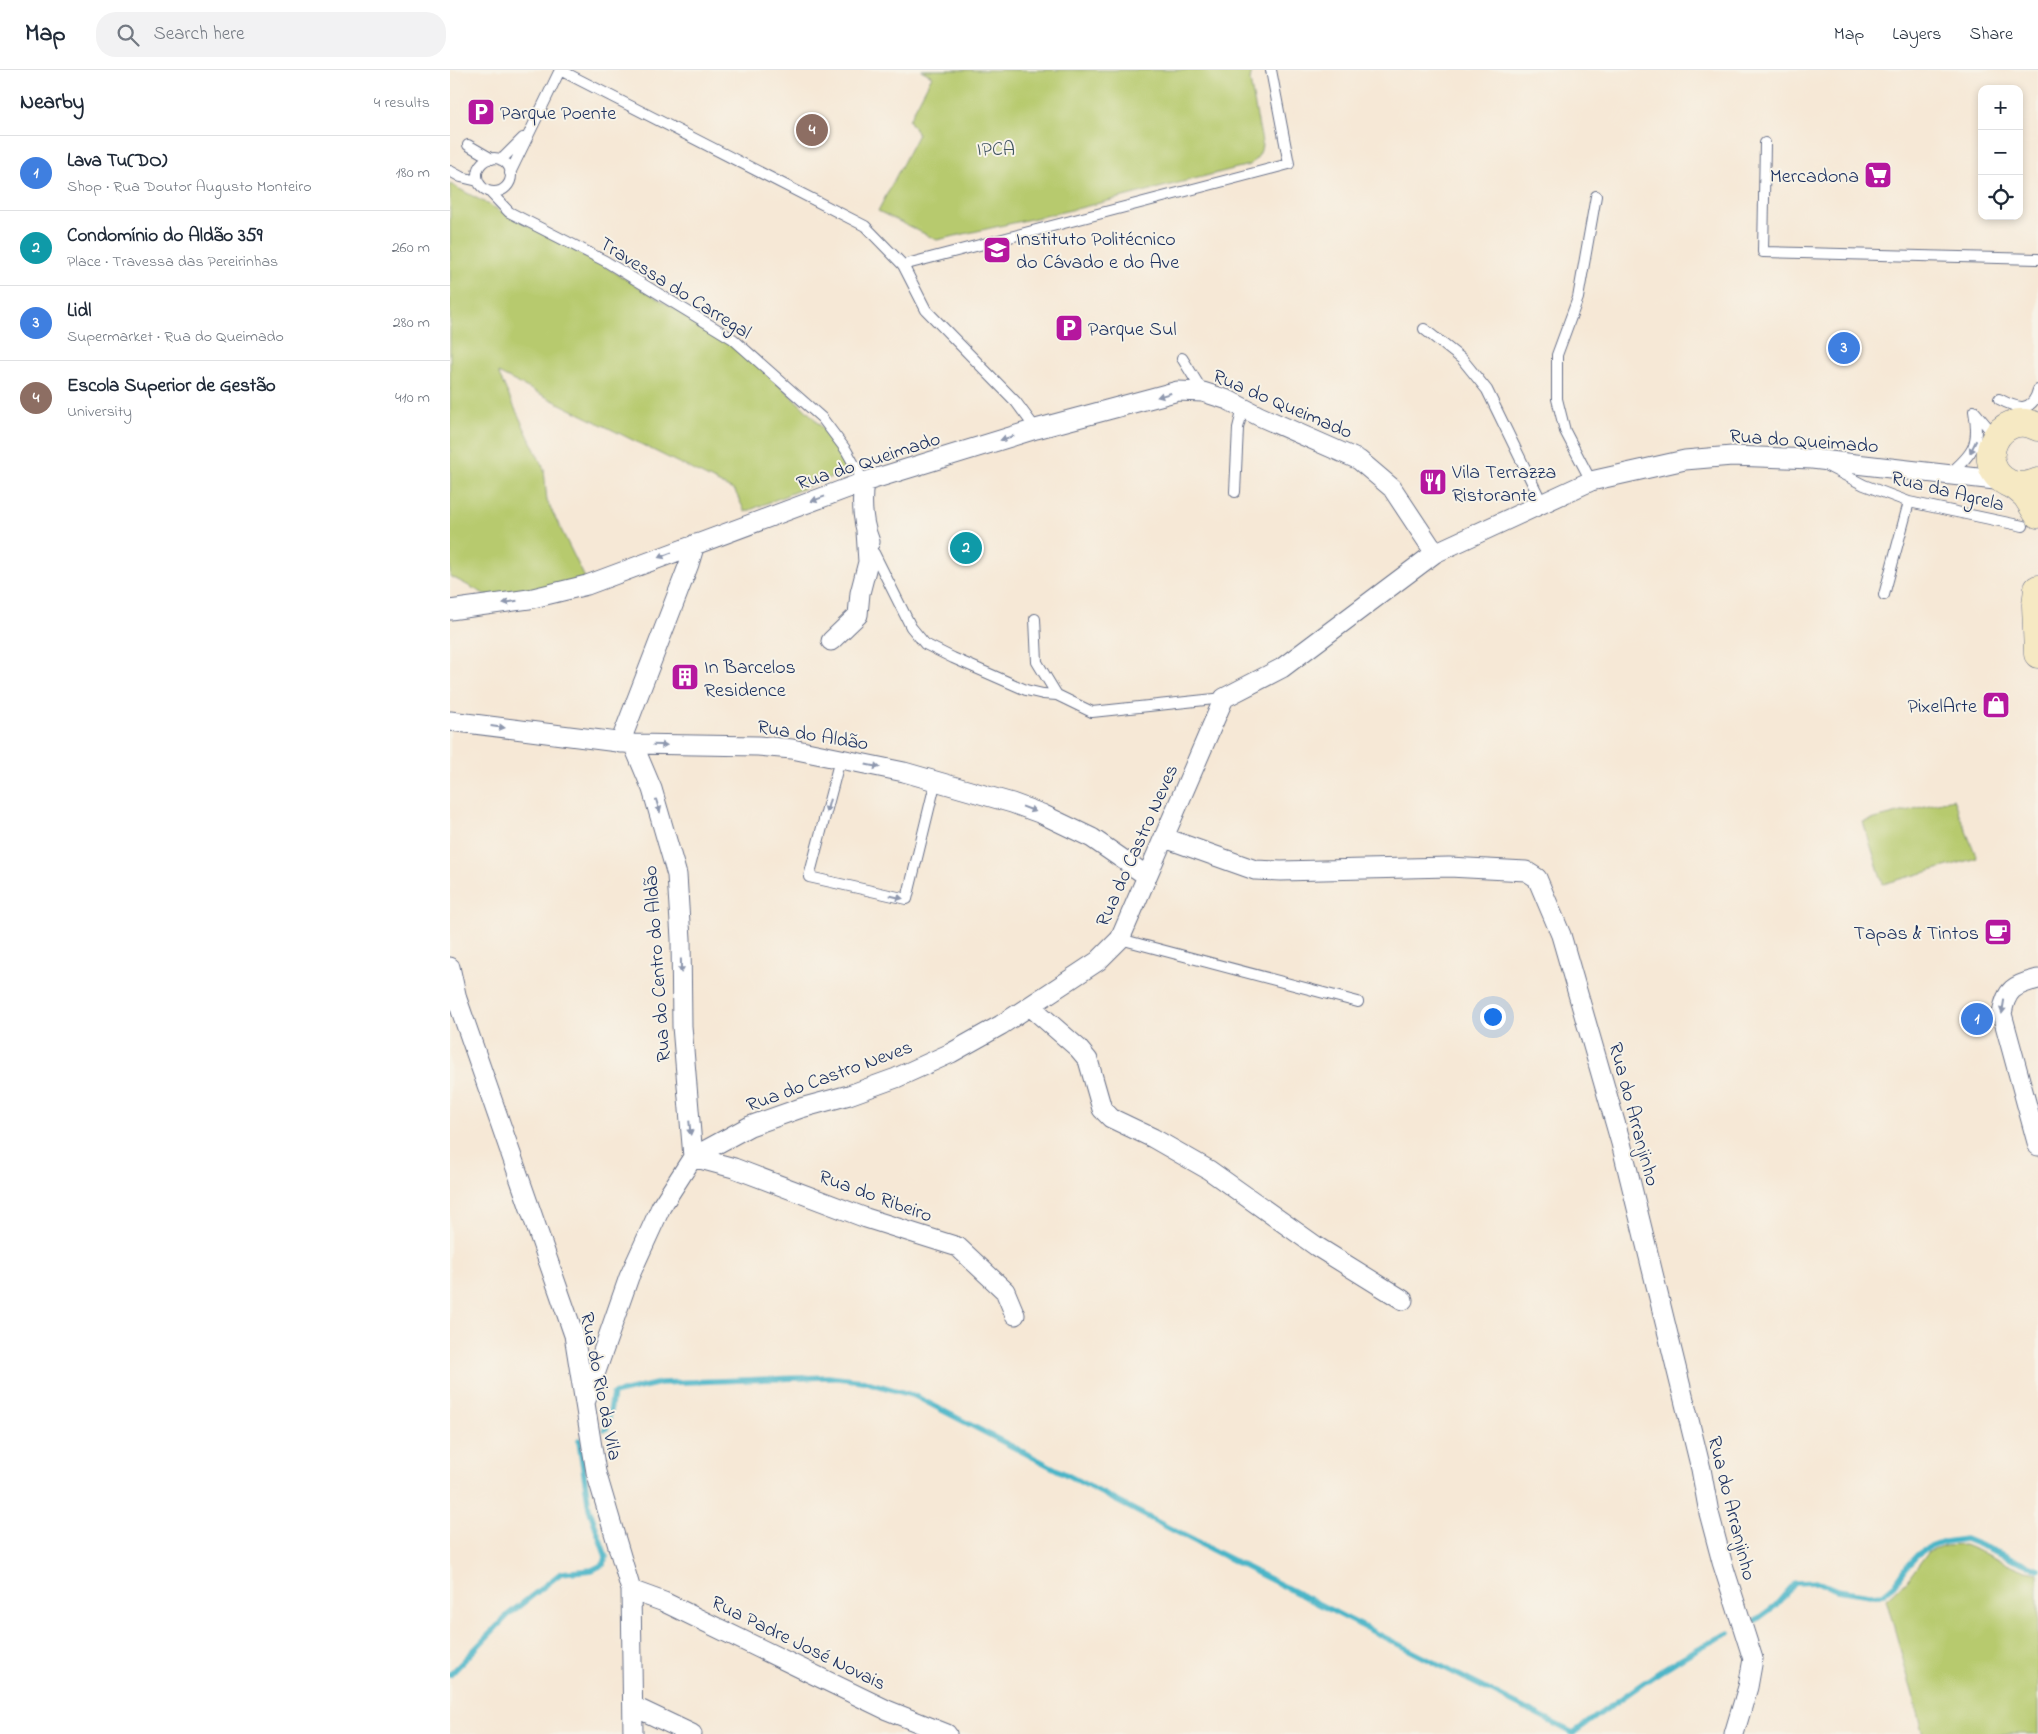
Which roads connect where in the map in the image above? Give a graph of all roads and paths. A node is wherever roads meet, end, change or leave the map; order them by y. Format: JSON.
{"nodes":[{"id":1,"x":560,"y":70,"type":"edge"},
{"id":2,"x":1271,"y":70,"type":"edge"},
{"id":3,"x":530,"y":131,"type":"junction"},
{"id":4,"x":1765,"y":143,"type":"dead end"},
{"id":5,"x":468,"y":145,"type":"dead end"},
{"id":6,"x":497,"y":160,"type":"junction"},
{"id":7,"x":479,"y":167,"type":"junction"},
{"id":8,"x":450,"y":171,"type":"edge"},
{"id":9,"x":510,"y":173,"type":"junction"},
{"id":10,"x":461,"y":177,"type":"junction"},
{"id":11,"x":478,"y":181,"type":"junction"},
{"id":12,"x":505,"y":188,"type":"junction"},
{"id":13,"x":490,"y":192,"type":"junction"},
{"id":14,"x":1596,"y":196,"type":"dead end"},
{"id":15,"x":509,"y":212,"type":"junction"},
{"id":16,"x":2038,"y":259,"type":"edge"},
{"id":17,"x":903,"y":265,"type":"junction"},
{"id":18,"x":1424,"y":330,"type":"dead end"},
{"id":19,"x":1182,"y":358,"type":"dead end"},
{"id":20,"x":2038,"y":390,"type":"edge"},
{"id":21,"x":1203,"y":392,"type":"junction"},
{"id":22,"x":1251,"y":412,"type":"junction"},
{"id":23,"x":1036,"y":429,"type":"junction"},
{"id":24,"x":2018,"y":449,"type":"edge"},
{"id":25,"x":1812,"y":459,"type":"junction"},
{"id":26,"x":1948,"y":475,"type":"junction"},
{"id":27,"x":1591,"y":481,"type":"junction"},
{"id":28,"x":864,"y":482,"type":"junction"},
{"id":29,"x":1235,"y":492,"type":"dead end"},
{"id":30,"x":1909,"y":502,"type":"junction"},
{"id":31,"x":1542,"y":503,"type":"junction"},
{"id":32,"x":2030,"y":520,"type":"edge"},
{"id":33,"x":866,"y":530,"type":"junction"},
{"id":34,"x":695,"y":544,"type":"junction"},
{"id":35,"x":874,"y":553,"type":"joint"},
{"id":36,"x":1435,"y":553,"type":"junction"},
{"id":37,"x":2038,"y":589,"type":"edge"},
{"id":38,"x":1884,"y":595,"type":"dead end"},
{"id":39,"x":450,"y":610,"type":"edge"},
{"id":40,"x":1035,"y":619,"type":"dead end"},
{"id":41,"x":831,"y":641,"type":"dead end"},
{"id":42,"x":2038,"y":654,"type":"edge"},
{"id":43,"x":1057,"y":695,"type":"junction"},
{"id":44,"x":1224,"y":698,"type":"junction"},
{"id":45,"x":450,"y":721,"type":"edge"},
{"id":46,"x":626,"y":744,"type":"junction"},
{"id":47,"x":840,"y":759,"type":"junction"},
{"id":48,"x":936,"y":780,"type":"junction"},
{"id":49,"x":1165,"y":838,"type":"junction"},
{"id":50,"x":1147,"y":876,"type":"junction"},
{"id":51,"x":1120,"y":939,"type":"junction"},
{"id":52,"x":450,"y":967,"type":"edge"},
{"id":53,"x":2038,"y":979,"type":"edge"},
{"id":54,"x":453,"y":997,"type":"edge"},
{"id":55,"x":1358,"y":1002,"type":"dead end"},
{"id":56,"x":1030,"y":1006,"type":"junction"},
{"id":57,"x":2038,"y":1146,"type":"edge"},
{"id":58,"x":693,"y":1158,"type":"junction"},
{"id":59,"x":1402,"y":1300,"type":"dead end"},
{"id":60,"x":1015,"y":1315,"type":"dead end"},
{"id":61,"x":586,"y":1400,"type":"junction"},
{"id":62,"x":631,"y":1590,"type":"junction"},
{"id":63,"x":633,"y":1706,"type":"junction"},
{"id":64,"x":633,"y":1734,"type":"edge"},
{"id":65,"x":692,"y":1734,"type":"edge"},
{"id":66,"x":946,"y":1734,"type":"edge"},
{"id":67,"x":1734,"y":1734,"type":"edge"}],
"edges":[{"from":1,"to":3,"type":"lane"},
{"from":1,"to":17,"type":"lane"},
{"from":2,"to":17,"type":"lane"},
{"from":3,"to":6,"type":"lane"},
{"from":3,"to":9,"type":"lane"},
{"from":4,"to":16,"type":"lane"},
{"from":5,"to":6,"type":"lane"},
{"from":6,"to":7,"type":"lane"},
{"from":6,"to":9,"type":"lane"},
{"from":7,"to":10,"type":"lane"},
{"from":7,"to":11,"type":"lane"},
{"from":8,"to":10,"type":"lane"},
{"from":9,"to":12,"type":"lane"},
{"from":10,"to":11,"type":"lane"},
{"from":11,"to":13,"type":"lane"},
{"from":12,"to":13,"type":"lane"},
{"from":12,"to":15,"type":"lane"},
{"from":13,"to":15,"type":"lane","name":"Travessa do Carregal"},
{"from":14,"to":27,"type":"lane"},
{"from":15,"to":28,"type":"lane","name":"Travessa do Carregal"},
{"from":17,"to":23,"type":"lane"},
{"from":18,"to":31,"type":"lane"},
{"from":19,"to":21,"type":"lane"},
{"from":20,"to":24,"type":"lane"},
{"from":21,"to":22,"type":"street","name":"Rua do Queimado"},
{"from":21,"to":23,"type":"street","name":"Rua do Queimado","one_way":true},
{"from":22,"to":29,"type":"lane"},
{"from":22,"to":36,"type":"street","name":"Rua do Queimado"},
{"from":23,"to":28,"type":"street","name":"Rua do Queimado","one_way":true},
{"from":24,"to":26,"type":"street","name":"Rua do Queimado"},
{"from":24,"to":26,"type":"lane","one_way":true},
{"from":24,"to":32,"type":"main road"},
{"from":25,"to":26,"type":"street","name":"Rua do Queimado"},
{"from":25,"to":27,"type":"street","name":"Rua do Queimado"},
{"from":25,"to":30,"type":"lane","name":"Rua da Agrela"},
{"from":27,"to":31,"type":"street","name":"Rua do Queimado"},
{"from":28,"to":33,"type":"street"},
{"from":28,"to":34,"type":"street","name":"Rua do Queimado","one_way":true},
{"from":30,"to":32,"type":"lane","name":"Rua da Agrela"},
{"from":30,"to":38,"type":"lane"},
{"from":31,"to":36,"type":"street","name":"Rua do Queimado"},
{"from":33,"to":35,"type":"street"},
{"from":33,"to":41,"type":"street"},
{"from":34,"to":39,"type":"street","name":"Rua do Queimado","one_way":true},
{"from":34,"to":46,"type":"street"},
{"from":35,"to":43,"type":"lane"},
{"from":36,"to":44,"type":"street"},
{"from":37,"to":42,"type":"main road"},
{"from":40,"to":43,"type":"lane"},
{"from":43,"to":44,"type":"lane"},
{"from":44,"to":49,"type":"street","name":"Rua do Castro Neves"},
{"from":45,"to":46,"type":"street","name":"Rua do Aldão","one_way":true},
{"from":46,"to":47,"type":"street","name":"Rua do Aldão","one_way":true},
{"from":46,"to":58,"type":"street","name":"Rua do Centro do Aldão","one_way":true},
{"from":47,"to":48,"type":"street","name":"Rua do Aldão","one_way":true},
{"from":47,"to":48,"type":"lane","one_way":true},
{"from":48,"to":50,"type":"street","name":"Rua do Aldão","one_way":true},
{"from":49,"to":50,"type":"street","name":"Rua do Castro Neves"},
{"from":49,"to":67,"type":"street","name":"Rua do Arranjinho"},
{"from":50,"to":51,"type":"street","name":"Rua do Castro Neves"},
{"from":51,"to":55,"type":"lane"},
{"from":51,"to":56,"type":"street","name":"Rua do Castro Neves"},
{"from":52,"to":54,"type":"street","name":"Rua do Rio da Vila"},
{"from":53,"to":57,"type":"street","one_way":true},
{"from":54,"to":61,"type":"street","name":"Rua do Rio da Vila"},
{"from":56,"to":58,"type":"street","name":"Rua do Castro Neves"},
{"from":56,"to":59,"type":"street"},
{"from":58,"to":60,"type":"street","name":"Rua do Ribeiro"},
{"from":58,"to":61,"type":"street"},
{"from":61,"to":62,"type":"street","name":"Rua do Rio da Vila"},
{"from":62,"to":63,"type":"street","name":"Rua do Rio da Vila"},
{"from":62,"to":66,"type":"street","name":"Rua Padre José Novais"},
{"from":63,"to":64,"type":"street","name":"Rua do Rio da Vila"},
{"from":63,"to":65,"type":"street"}]}
